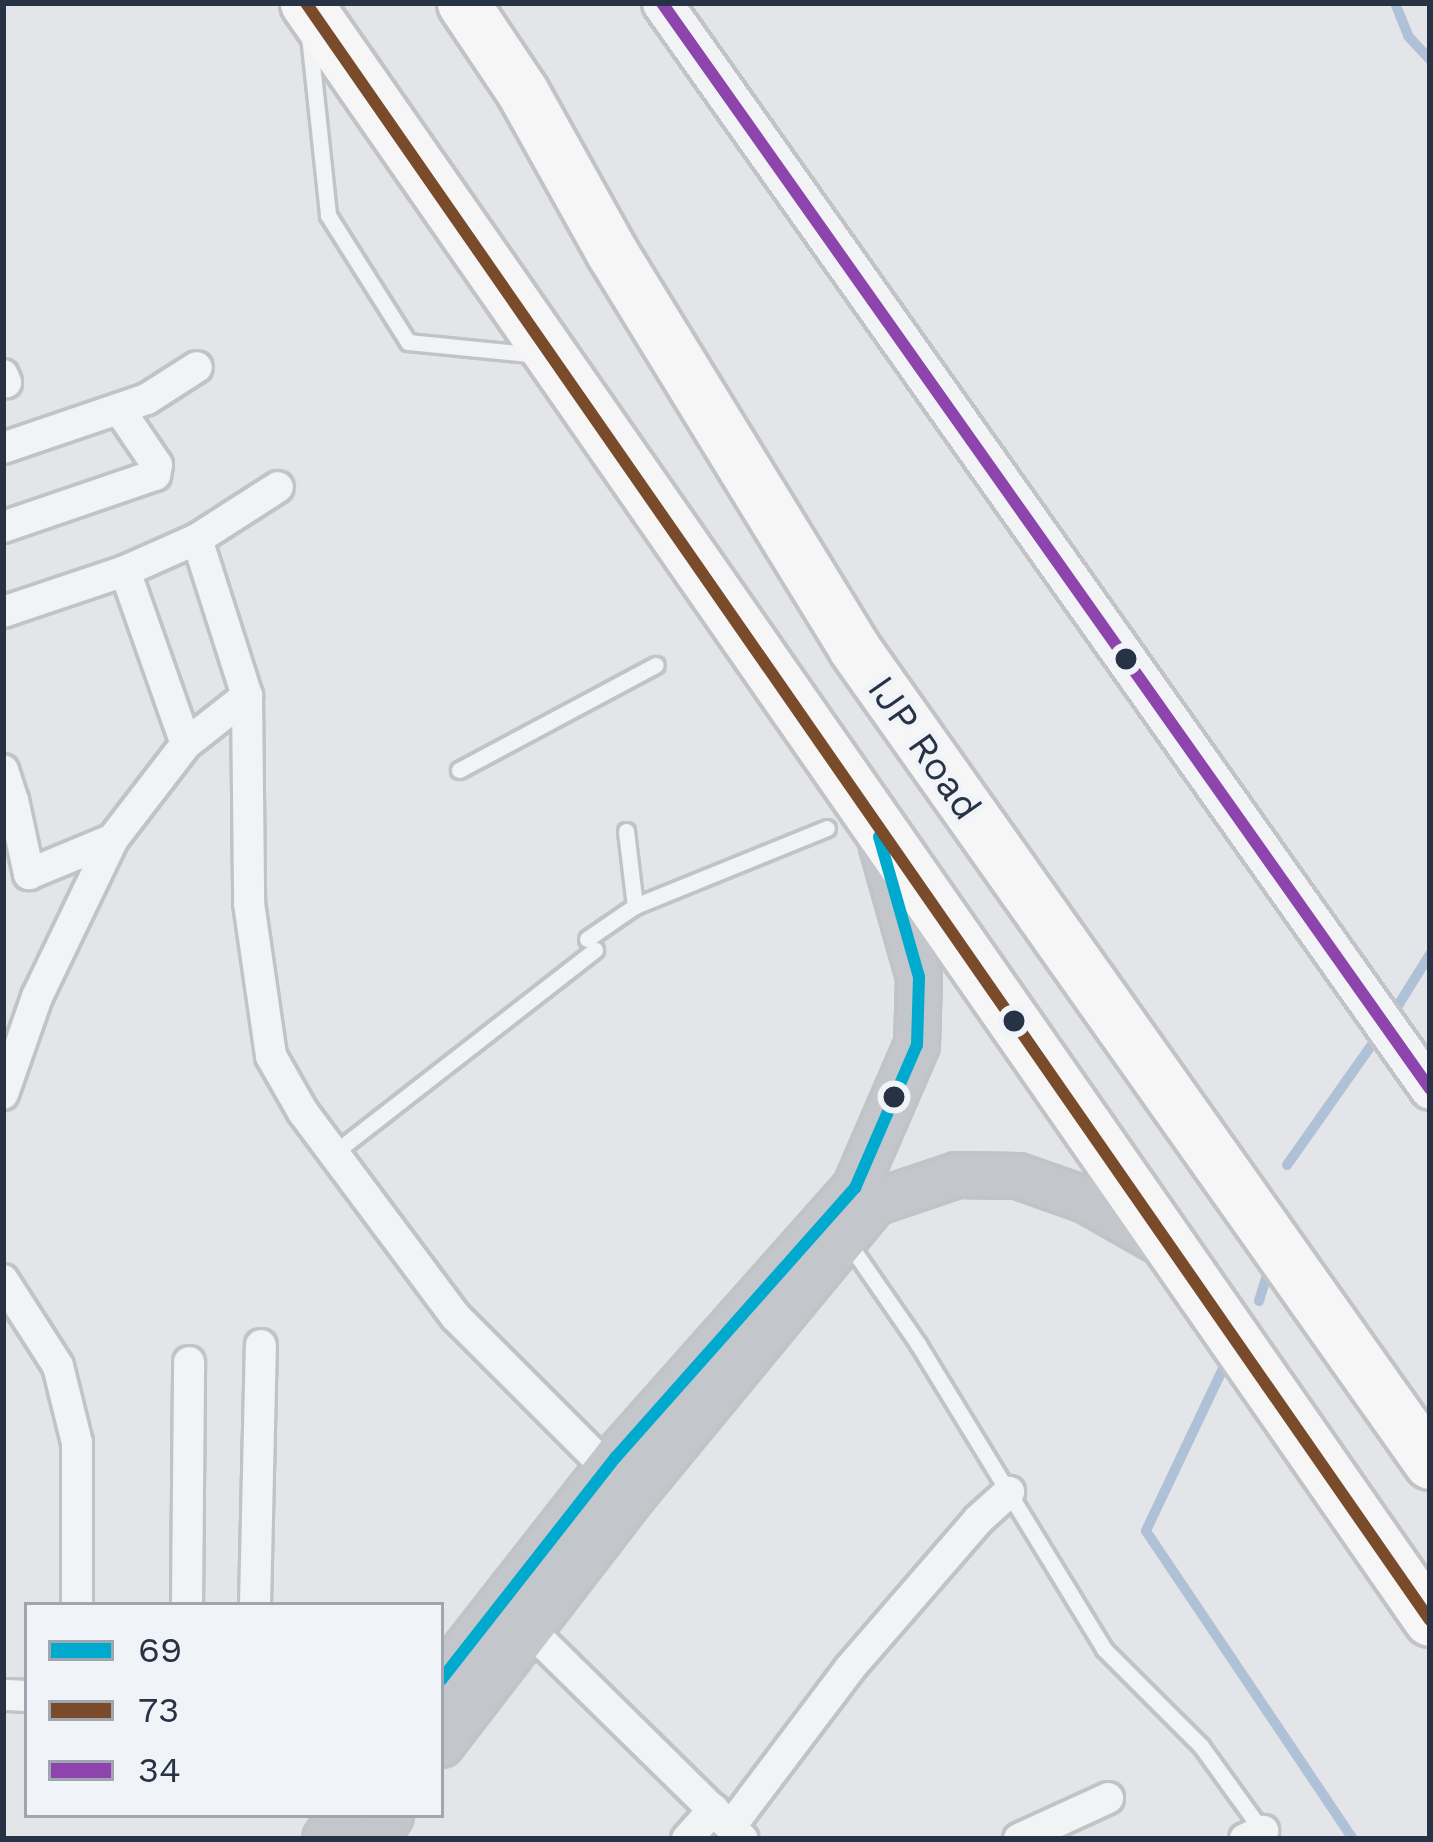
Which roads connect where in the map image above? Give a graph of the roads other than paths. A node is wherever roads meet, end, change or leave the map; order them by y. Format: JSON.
{"nodes":[{"id":1,"x":306,"y":3,"type":"edge"},
{"id":2,"x":463,"y":3,"type":"edge"},
{"id":3,"x":662,"y":3,"type":"edge"},
{"id":4,"x":552,"y":356,"type":"junction"},
{"id":5,"x":197,"y":367,"type":"dead end"},
{"id":6,"x":119,"y":409,"type":"junction"},
{"id":7,"x":3,"y":448,"type":"edge"},
{"id":8,"x":278,"y":488,"type":"dead end"},
{"id":9,"x":3,"y":527,"type":"edge"},
{"id":10,"x":197,"y":538,"type":"junction"},
{"id":11,"x":125,"y":571,"type":"junction"},
{"id":12,"x":3,"y":612,"type":"edge"},
{"id":13,"x":656,"y":665,"type":"dead end"},
{"id":14,"x":247,"y":696,"type":"junction"},
{"id":15,"x":186,"y":744,"type":"junction"},
{"id":16,"x":459,"y":770,"type":"dead end"},
{"id":17,"x":6,"y":791,"type":"edge"},
{"id":18,"x":850,"y":823,"type":"junction"},
{"id":19,"x":626,"y":831,"type":"dead end"},
{"id":20,"x":113,"y":839,"type":"junction"},
{"id":21,"x":16,"y":879,"type":"edge"},
{"id":22,"x":634,"y":906,"type":"junction"},
{"id":23,"x":1427,"y":1084,"type":"edge"},
{"id":24,"x":3,"y":1094,"type":"edge"},
{"id":25,"x":334,"y":1153,"type":"junction"},
{"id":26,"x":845,"y":1238,"type":"junction"},
{"id":27,"x":1173,"y":1249,"type":"junction"},
{"id":28,"x":3,"y":1280,"type":"edge"},
{"id":29,"x":261,"y":1345,"type":"dead end"},
{"id":30,"x":189,"y":1363,"type":"dead end"},
{"id":31,"x":1430,"y":1463,"type":"edge"},
{"id":32,"x":607,"y":1468,"type":"junction"},
{"id":33,"x":1010,"y":1492,"type":"junction"},
{"id":34,"x":77,"y":1602,"type":"edge"},
{"id":35,"x":187,"y":1602,"type":"edge"},
{"id":36,"x":255,"y":1602,"type":"edge"},
{"id":37,"x":1430,"y":1620,"type":"edge"},
{"id":38,"x":530,"y":1630,"type":"junction"},
{"id":39,"x":446,"y":1667,"type":"edge"},
{"id":40,"x":444,"y":1741,"type":"edge"},
{"id":41,"x":1108,"y":1798,"type":"dead end"},
{"id":42,"x":730,"y":1825,"type":"edge"},
{"id":43,"x":1259,"y":1836,"type":"edge"},
{"id":44,"x":687,"y":1839,"type":"edge"},
{"id":45,"x":1019,"y":1839,"type":"edge"}],
"edges":[{"from":1,"to":4,"type":"highway","name":"IJP Road"},
{"from":1,"to":4,"type":"lane"},
{"from":2,"to":31,"type":"highway","name":"IJP Road"},
{"from":3,"to":23,"type":"street"},
{"from":4,"to":18,"type":"highway","name":"IJP Road"},
{"from":5,"to":6,"type":"street"},
{"from":6,"to":7,"type":"street"},
{"from":6,"to":9,"type":"street"},
{"from":8,"to":10,"type":"street"},
{"from":10,"to":11,"type":"street"},
{"from":10,"to":14,"type":"street"},
{"from":11,"to":12,"type":"street"},
{"from":11,"to":15,"type":"street"},
{"from":13,"to":16,"type":"lane"},
{"from":14,"to":15,"type":"street"},
{"from":14,"to":25,"type":"street"},
{"from":15,"to":20,"type":"street"},
{"from":17,"to":21,"type":"street"},
{"from":18,"to":22,"type":"lane"},
{"from":18,"to":27,"type":"highway","name":"IJP Road"},
{"from":18,"to":32,"type":"main road"},
{"from":19,"to":22,"type":"lane"},
{"from":20,"to":21,"type":"street"},
{"from":20,"to":24,"type":"street"},
{"from":22,"to":25,"type":"lane"},
{"from":25,"to":32,"type":"street"},
{"from":26,"to":27,"type":"main road"},
{"from":26,"to":33,"type":"lane"},
{"from":26,"to":38,"type":"main road"},
{"from":27,"to":37,"type":"highway","name":"IJP Road"},
{"from":28,"to":34,"type":"street"},
{"from":29,"to":36,"type":"street"},
{"from":30,"to":35,"type":"street"},
{"from":32,"to":39,"type":"main road"},
{"from":33,"to":42,"type":"street"},
{"from":33,"to":43,"type":"lane"},
{"from":38,"to":40,"type":"main road"},
{"from":38,"to":42,"type":"street"},
{"from":41,"to":45,"type":"street"},
{"from":42,"to":44,"type":"street"}]}
